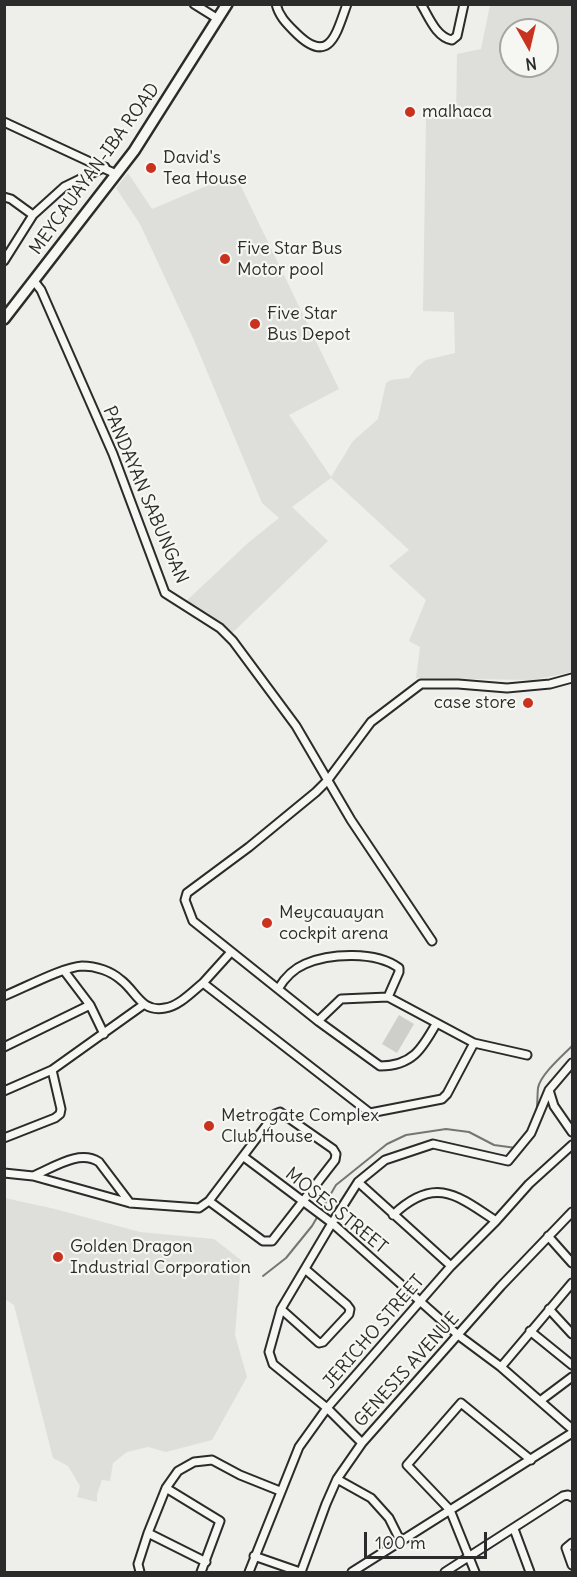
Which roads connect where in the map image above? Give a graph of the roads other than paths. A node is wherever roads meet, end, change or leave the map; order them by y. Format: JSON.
{"nodes":[{"id":1,"x":194,"y":4,"type":"edge"},
{"id":2,"x":227,"y":4,"type":"edge"},
{"id":3,"x":276,"y":4,"type":"edge"},
{"id":4,"x":347,"y":4,"type":"edge"},
{"id":5,"x":421,"y":4,"type":"edge"},
{"id":6,"x":464,"y":4,"type":"edge"},
{"id":7,"x":218,"y":19,"type":"junction"},
{"id":8,"x":4,"y":122,"type":"edge"},
{"id":9,"x":105,"y":168,"type":"junction"},
{"id":10,"x":116,"y":174,"type":"junction"},
{"id":11,"x":4,"y":197,"type":"edge"},
{"id":12,"x":33,"y":215,"type":"junction"},
{"id":13,"x":4,"y":261,"type":"edge"},
{"id":14,"x":34,"y":281,"type":"junction"},
{"id":15,"x":4,"y":319,"type":"edge"},
{"id":16,"x":573,"y":678,"type":"edge"},
{"id":17,"x":327,"y":781,"type":"junction"},
{"id":18,"x":432,"y":941,"type":"dead end"},
{"id":19,"x":231,"y":952,"type":"junction"},
{"id":20,"x":64,"y":972,"type":"junction"},
{"id":21,"x":203,"y":983,"type":"junction"},
{"id":22,"x":278,"y":989,"type":"junction"},
{"id":23,"x":4,"y":996,"type":"edge"},
{"id":24,"x":388,"y":997,"type":"junction"},
{"id":25,"x":90,"y":1005,"type":"junction"},
{"id":26,"x":143,"y":1005,"type":"junction"},
{"id":27,"x":318,"y":1021,"type":"junction"},
{"id":28,"x":436,"y":1024,"type":"junction"},
{"id":29,"x":104,"y":1034,"type":"junction"},
{"id":30,"x":474,"y":1043,"type":"junction"},
{"id":31,"x":4,"y":1047,"type":"edge"},
{"id":32,"x":527,"y":1055,"type":"dead end"},
{"id":33,"x":573,"y":1063,"type":"edge"},
{"id":34,"x":52,"y":1070,"type":"junction"},
{"id":35,"x":549,"y":1090,"type":"junction"},
{"id":36,"x":4,"y":1091,"type":"edge"},
{"id":37,"x":573,"y":1132,"type":"edge"},
{"id":38,"x":4,"y":1138,"type":"edge"},
{"id":39,"x":573,"y":1145,"type":"edge"},
{"id":40,"x":244,"y":1158,"type":"junction"},
{"id":41,"x":4,"y":1173,"type":"edge"},
{"id":42,"x":33,"y":1176,"type":"junction"},
{"id":43,"x":358,"y":1182,"type":"junction"},
{"id":44,"x":209,"y":1201,"type":"junction"},
{"id":45,"x":130,"y":1203,"type":"junction"},
{"id":46,"x":303,"y":1203,"type":"junction"},
{"id":47,"x":573,"y":1212,"type":"edge"},
{"id":48,"x":393,"y":1215,"type":"junction"},
{"id":49,"x":329,"y":1221,"type":"junction"},
{"id":50,"x":496,"y":1221,"type":"junction"},
{"id":51,"x":548,"y":1236,"type":"junction"},
{"id":52,"x":573,"y":1263,"type":"edge"},
{"id":53,"x":451,"y":1266,"type":"junction"},
{"id":54,"x":305,"y":1269,"type":"junction"},
{"id":55,"x":573,"y":1283,"type":"edge"},
{"id":56,"x":419,"y":1301,"type":"junction"},
{"id":57,"x":281,"y":1309,"type":"junction"},
{"id":58,"x":549,"y":1309,"type":"junction"},
{"id":59,"x":530,"y":1332,"type":"junction"},
{"id":60,"x":573,"y":1334,"type":"edge"},
{"id":61,"x":458,"y":1335,"type":"junction"},
{"id":62,"x":573,"y":1365,"type":"edge"},
{"id":63,"x":501,"y":1367,"type":"junction"},
{"id":64,"x":573,"y":1377,"type":"edge"},
{"id":65,"x":540,"y":1401,"type":"junction"},
{"id":66,"x":327,"y":1408,"type":"junction"},
{"id":67,"x":573,"y":1431,"type":"edge"},
{"id":68,"x":362,"y":1443,"type":"junction"},
{"id":69,"x":531,"y":1460,"type":"junction"},
{"id":70,"x":337,"y":1479,"type":"junction"},
{"id":71,"x":166,"y":1488,"type":"junction"},
{"id":72,"x":280,"y":1491,"type":"junction"},
{"id":73,"x":573,"y":1497,"type":"edge"},
{"id":74,"x":450,"y":1510,"type":"junction"},
{"id":75,"x":514,"y":1529,"type":"junction"},
{"id":76,"x":148,"y":1533,"type":"junction"},
{"id":77,"x":401,"y":1542,"type":"junction"},
{"id":78,"x":573,"y":1543,"type":"edge"},
{"id":79,"x":254,"y":1556,"type":"junction"},
{"id":80,"x":469,"y":1558,"type":"junction"},
{"id":81,"x":206,"y":1562,"type":"junction"},
{"id":82,"x":573,"y":1566,"type":"edge"},
{"id":83,"x":140,"y":1572,"type":"edge"},
{"id":84,"x":201,"y":1572,"type":"edge"},
{"id":85,"x":249,"y":1572,"type":"edge"},
{"id":86,"x":301,"y":1572,"type":"edge"},
{"id":87,"x":351,"y":1572,"type":"edge"},
{"id":88,"x":445,"y":1572,"type":"edge"},
{"id":89,"x":475,"y":1572,"type":"edge"},
{"id":90,"x":530,"y":1572,"type":"edge"}],
"edges":[{"from":1,"to":7,"type":"street"},
{"from":2,"to":7,"type":"main road","name":"MEYCAUAYAN-IBA ROAD"},
{"from":3,"to":4,"type":"street"},
{"from":5,"to":6,"type":"street"},
{"from":7,"to":10,"type":"main road","name":"MEYCAUAYAN-IBA ROAD"},
{"from":8,"to":9,"type":"street"},
{"from":9,"to":10,"type":"street"},
{"from":9,"to":12,"type":"street"},
{"from":10,"to":14,"type":"main road","name":"MEYCAUAYAN-IBA ROAD"},
{"from":11,"to":12,"type":"street"},
{"from":12,"to":13,"type":"street"},
{"from":14,"to":15,"type":"main road","name":"MEYCAUAYAN-IBA ROAD"},
{"from":14,"to":17,"type":"street","name":"PANDAYAN SABUNGAN"},
{"from":16,"to":17,"type":"street"},
{"from":17,"to":18,"type":"street","name":"PANDAYAN SABUNGAN"},
{"from":17,"to":19,"type":"street"},
{"from":19,"to":21,"type":"street"},
{"from":19,"to":22,"type":"street"},
{"from":20,"to":23,"type":"street"},
{"from":20,"to":25,"type":"street"},
{"from":20,"to":26,"type":"street"},
{"from":21,"to":26,"type":"street"},
{"from":21,"to":30,"type":"street"},
{"from":22,"to":24,"type":"street"},
{"from":22,"to":27,"type":"street"},
{"from":24,"to":27,"type":"street"},
{"from":24,"to":28,"type":"street"},
{"from":25,"to":29,"type":"street"},
{"from":25,"to":31,"type":"street"},
{"from":26,"to":29,"type":"street"},
{"from":27,"to":28,"type":"street"},
{"from":28,"to":30,"type":"street"},
{"from":29,"to":34,"type":"street"},
{"from":30,"to":32,"type":"street"},
{"from":33,"to":35,"type":"street"},
{"from":34,"to":36,"type":"street"},
{"from":34,"to":38,"type":"street"},
{"from":35,"to":37,"type":"street"},
{"from":35,"to":43,"type":"street"},
{"from":39,"to":50,"type":"street","name":"JERICHO STREET"},
{"from":40,"to":44,"type":"street"},
{"from":40,"to":46,"type":"street","name":"MOSES STREET"},
{"from":40,"to":46,"type":"street"},
{"from":41,"to":42,"type":"street"},
{"from":42,"to":45,"type":"street"},
{"from":42,"to":45,"type":"street"},
{"from":43,"to":48,"type":"street"},
{"from":43,"to":49,"type":"street"},
{"from":44,"to":45,"type":"street"},
{"from":44,"to":46,"type":"street"},
{"from":46,"to":49,"type":"street","name":"MOSES STREET"},
{"from":47,"to":51,"type":"street","name":"GENESIS AVENUE"},
{"from":48,"to":50,"type":"street"},
{"from":48,"to":53,"type":"street"},
{"from":49,"to":54,"type":"street"},
{"from":49,"to":56,"type":"street","name":"MOSES STREET"},
{"from":50,"to":53,"type":"street","name":"JERICHO STREET"},
{"from":51,"to":52,"type":"street"},
{"from":51,"to":61,"type":"street","name":"GENESIS AVENUE"},
{"from":53,"to":56,"type":"street","name":"JERICHO STREET"},
{"from":54,"to":57,"type":"street"},
{"from":54,"to":57,"type":"street"},
{"from":55,"to":58,"type":"street"},
{"from":56,"to":61,"type":"street","name":"MOSES STREET"},
{"from":56,"to":66,"type":"street","name":"JERICHO STREET"},
{"from":57,"to":66,"type":"street"},
{"from":58,"to":59,"type":"street"},
{"from":58,"to":60,"type":"street"},
{"from":59,"to":62,"type":"street"},
{"from":59,"to":63,"type":"street"},
{"from":61,"to":63,"type":"street","name":"MOSES STREET"},
{"from":61,"to":68,"type":"street","name":"GENESIS AVENUE"},
{"from":63,"to":65,"type":"street","name":"MOSES STREET"},
{"from":64,"to":65,"type":"street"},
{"from":65,"to":67,"type":"street","name":"MOSES STREET"},
{"from":66,"to":68,"type":"street"},
{"from":66,"to":72,"type":"street","name":"JERICHO STREET"},
{"from":67,"to":69,"type":"street"},
{"from":68,"to":70,"type":"street","name":"GENESIS AVENUE"},
{"from":69,"to":74,"type":"street"},
{"from":69,"to":74,"type":"street"},
{"from":70,"to":77,"type":"street"},
{"from":70,"to":86,"type":"street","name":"GENESIS AVENUE"},
{"from":71,"to":72,"type":"street"},
{"from":71,"to":76,"type":"street"},
{"from":71,"to":81,"type":"street"},
{"from":72,"to":79,"type":"street","name":"JERICHO STREET"},
{"from":73,"to":75,"type":"street"},
{"from":74,"to":77,"type":"street"},
{"from":74,"to":80,"type":"street"},
{"from":75,"to":80,"type":"street"},
{"from":75,"to":90,"type":"street"},
{"from":76,"to":81,"type":"street"},
{"from":76,"to":83,"type":"street"},
{"from":77,"to":87,"type":"street"},
{"from":78,"to":82,"type":"street"},
{"from":79,"to":85,"type":"street","name":"JERICHO STREET"},
{"from":79,"to":86,"type":"street"},
{"from":80,"to":88,"type":"street"},
{"from":80,"to":89,"type":"street"},
{"from":81,"to":84,"type":"street"}]}
